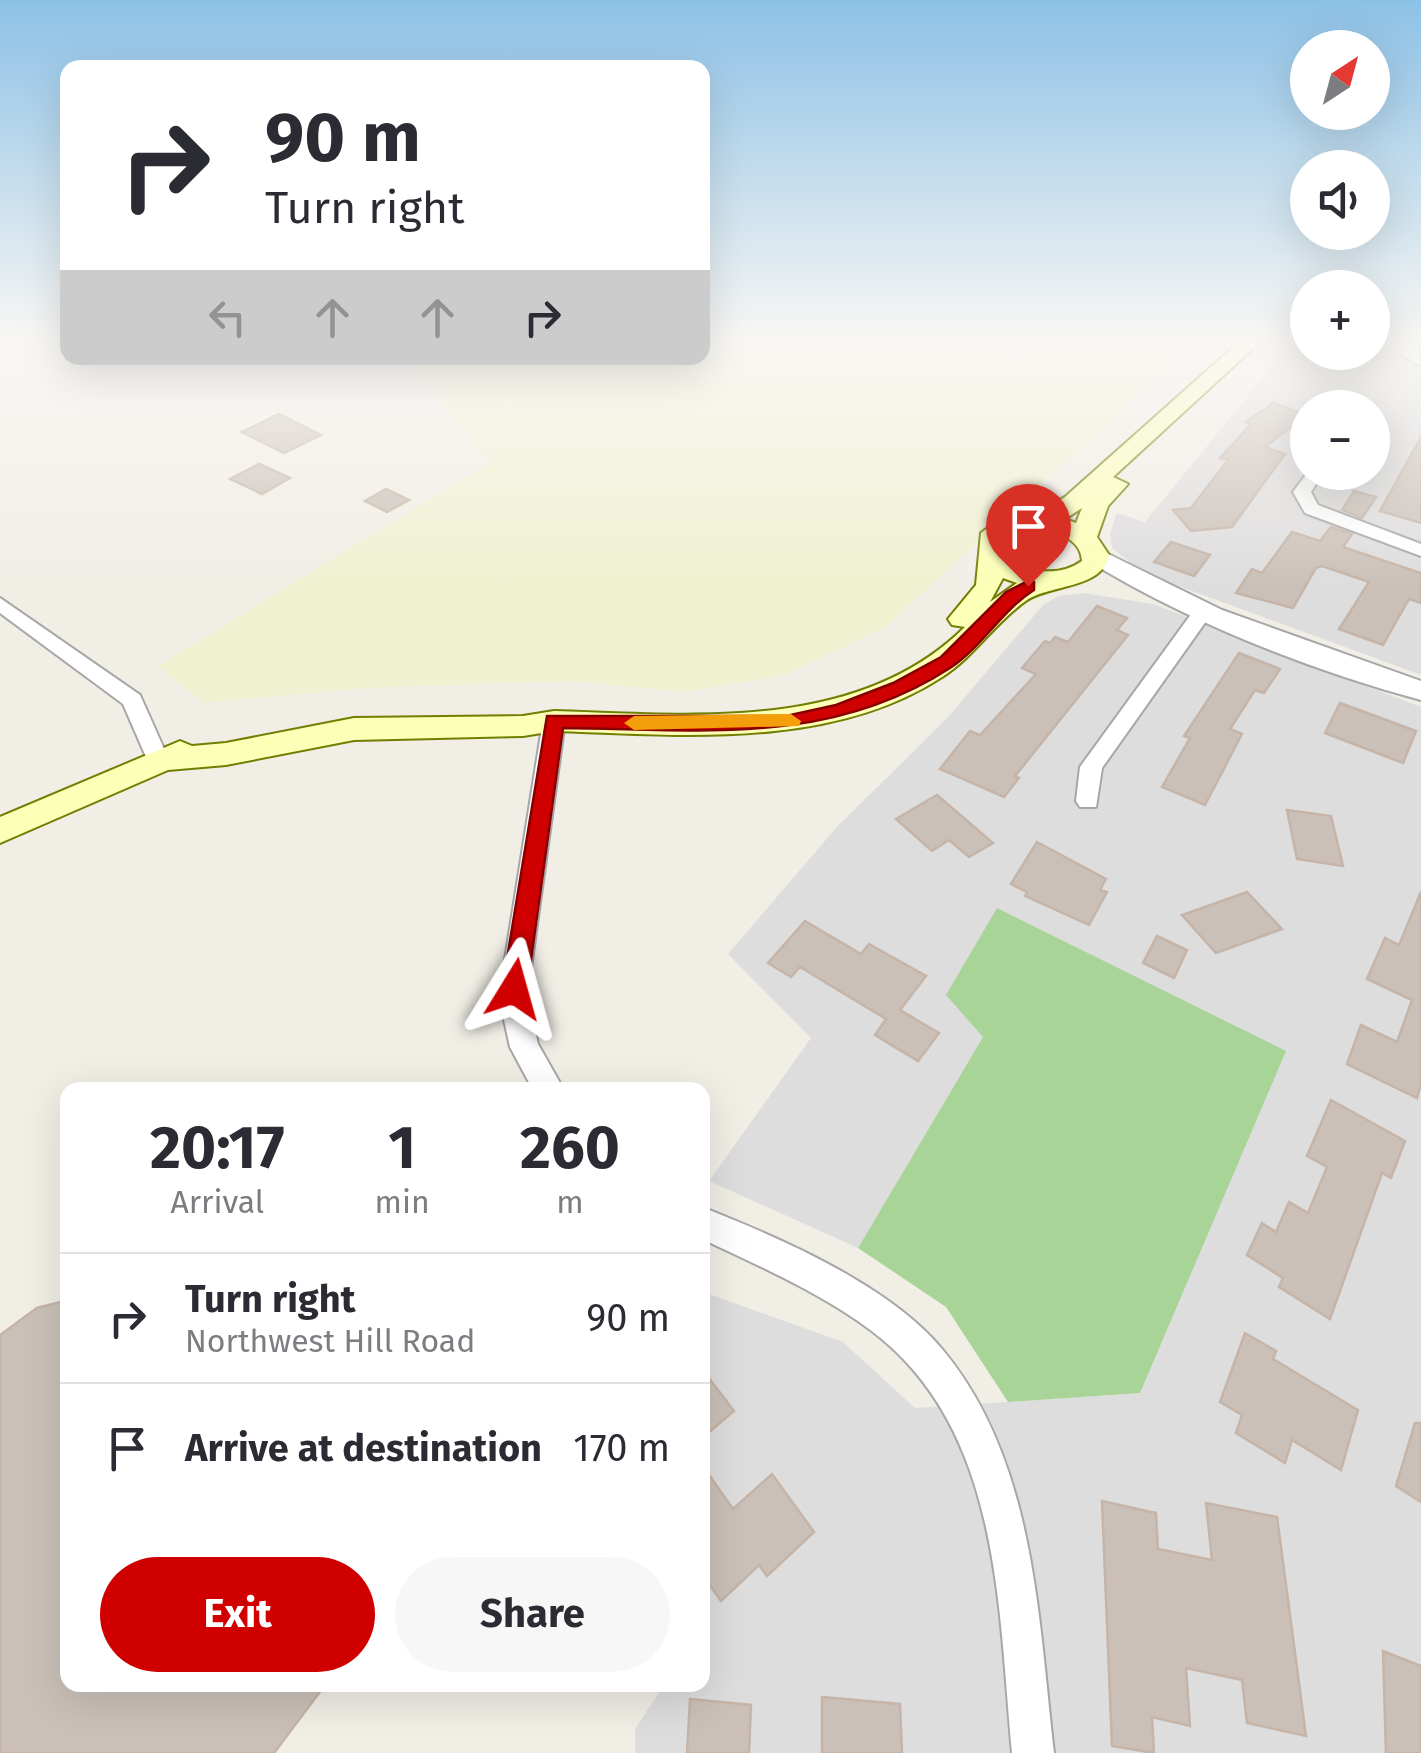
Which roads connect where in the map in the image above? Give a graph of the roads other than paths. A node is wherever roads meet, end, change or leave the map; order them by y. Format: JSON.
{"nodes":[{"id":1,"x":1163,"y":424,"type":"edge"},
{"id":2,"x":1189,"y":424,"type":"edge"},
{"id":3,"x":1303,"y":490,"type":"edge"},
{"id":4,"x":1035,"y":521,"type":"junction"},
{"id":5,"x":1090,"y":546,"type":"junction"},
{"id":6,"x":1421,"y":550,"type":"edge"},
{"id":7,"x":992,"y":556,"type":"junction"},
{"id":8,"x":1060,"y":579,"type":"junction"},
{"id":9,"x":0,"y":604,"type":"edge"},
{"id":10,"x":1204,"y":610,"type":"junction"},
{"id":11,"x":1421,"y":691,"type":"edge"},
{"id":12,"x":554,"y":721,"type":"junction"},
{"id":13,"x":707,"y":725,"type":"junction"},
{"id":14,"x":158,"y":760,"type":"junction"},
{"id":15,"x":1088,"y":802,"type":"dead end"},
{"id":16,"x":0,"y":831,"type":"edge"},
{"id":17,"x":544,"y":1082,"type":"edge"},
{"id":18,"x":710,"y":1226,"type":"edge"},
{"id":19,"x":1033,"y":1753,"type":"edge"}],
"edges":[{"from":1,"to":4,"type":"main road"},
{"from":2,"to":5,"type":"main road"},
{"from":3,"to":6,"type":"street"},
{"from":4,"to":5,"type":"main road"},
{"from":4,"to":7,"type":"main road"},
{"from":5,"to":8,"type":"main road"},
{"from":5,"to":10,"type":"street"},
{"from":7,"to":8,"type":"main road"},
{"from":7,"to":13,"type":"main road"},
{"from":8,"to":10,"type":"street"},
{"from":8,"to":13,"type":"main road"},
{"from":9,"to":14,"type":"street"},
{"from":10,"to":11,"type":"street"},
{"from":10,"to":15,"type":"street"},
{"from":12,"to":13,"type":"main road"},
{"from":12,"to":14,"type":"main road"},
{"from":12,"to":17,"type":"street"},
{"from":14,"to":16,"type":"main road"},
{"from":18,"to":19,"type":"street"}]}
